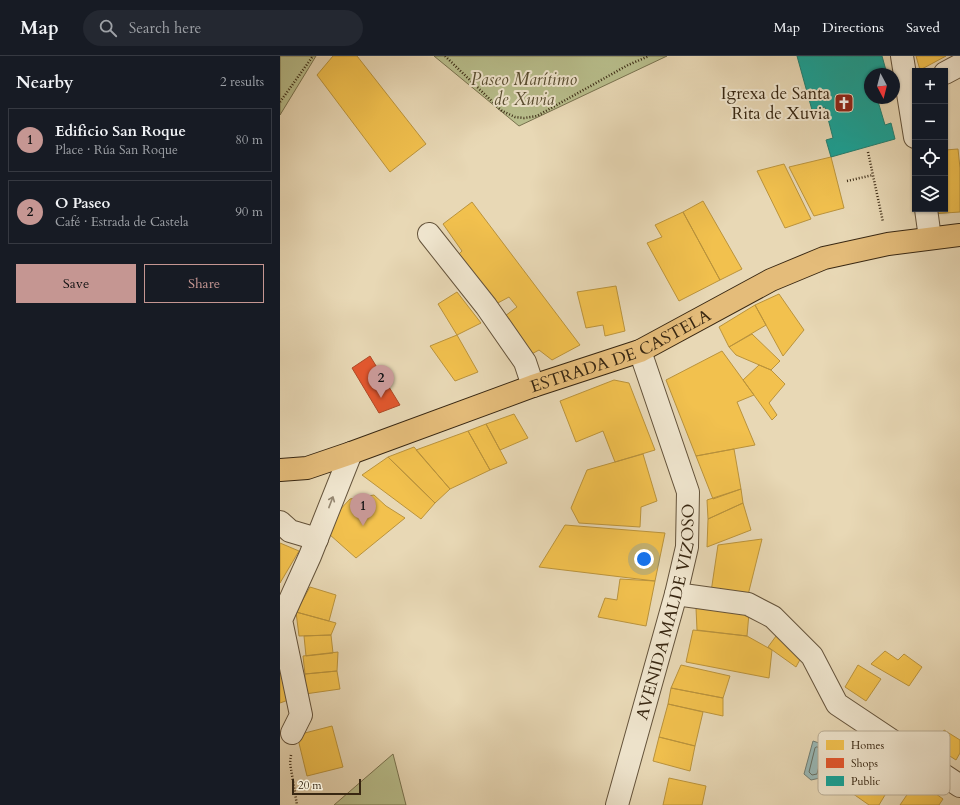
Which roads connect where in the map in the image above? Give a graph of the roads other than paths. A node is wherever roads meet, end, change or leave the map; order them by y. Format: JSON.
{"nodes":[{"id":1,"x":902,"y":56,"type":"edge"},
{"id":2,"x":960,"y":65,"type":"edge"},
{"id":3,"x":948,"y":71,"type":"edge"},
{"id":4,"x":912,"y":90,"type":"edge"},
{"id":5,"x":926,"y":212,"type":"edge"},
{"id":6,"x":429,"y":234,"type":"dead end"},
{"id":7,"x":960,"y":235,"type":"edge"},
{"id":8,"x":930,"y":238,"type":"junction"},
{"id":9,"x":640,"y":351,"type":"junction"},
{"id":10,"x":533,"y":386,"type":"junction"},
{"id":11,"x":351,"y":453,"type":"junction"},
{"id":12,"x":280,"y":470,"type":"edge"},
{"id":13,"x":280,"y":522,"type":"edge"},
{"id":14,"x":317,"y":539,"type":"junction"},
{"id":15,"x":676,"y":594,"type":"junction"},
{"id":16,"x":878,"y":731,"type":"edge"},
{"id":17,"x":292,"y":733,"type":"road end"},
{"id":18,"x":950,"y":779,"type":"edge"},
{"id":19,"x":960,"y":786,"type":"edge"},
{"id":20,"x":617,"y":805,"type":"edge"}],
"edges":[{"from":1,"to":4,"type":"street"},
{"from":2,"to":3,"type":"street"},
{"from":5,"to":8,"type":"street"},
{"from":6,"to":10,"type":"street"},
{"from":7,"to":8,"type":"main road","name":"ESTRADA DE CASTELA"},
{"from":8,"to":9,"type":"main road","name":"ESTRADA DE CASTELA"},
{"from":9,"to":10,"type":"main road","name":"ESTRADA DE CASTELA"},
{"from":9,"to":15,"type":"street","name":"AVENIDA MALDE VIZOSO"},
{"from":10,"to":11,"type":"main road","name":"ESTRADA DE CASTELA"},
{"from":11,"to":12,"type":"main road","name":"ESTRADA DE CASTELA"},
{"from":14,"to":11,"type":"street","one_way":true},
{"from":13,"to":14,"type":"street"},
{"from":14,"to":17,"type":"street"},
{"from":15,"to":16,"type":"street"},
{"from":15,"to":20,"type":"street","name":"AVENIDA MALDE VIZOSO"},
{"from":18,"to":19,"type":"street"}]}
